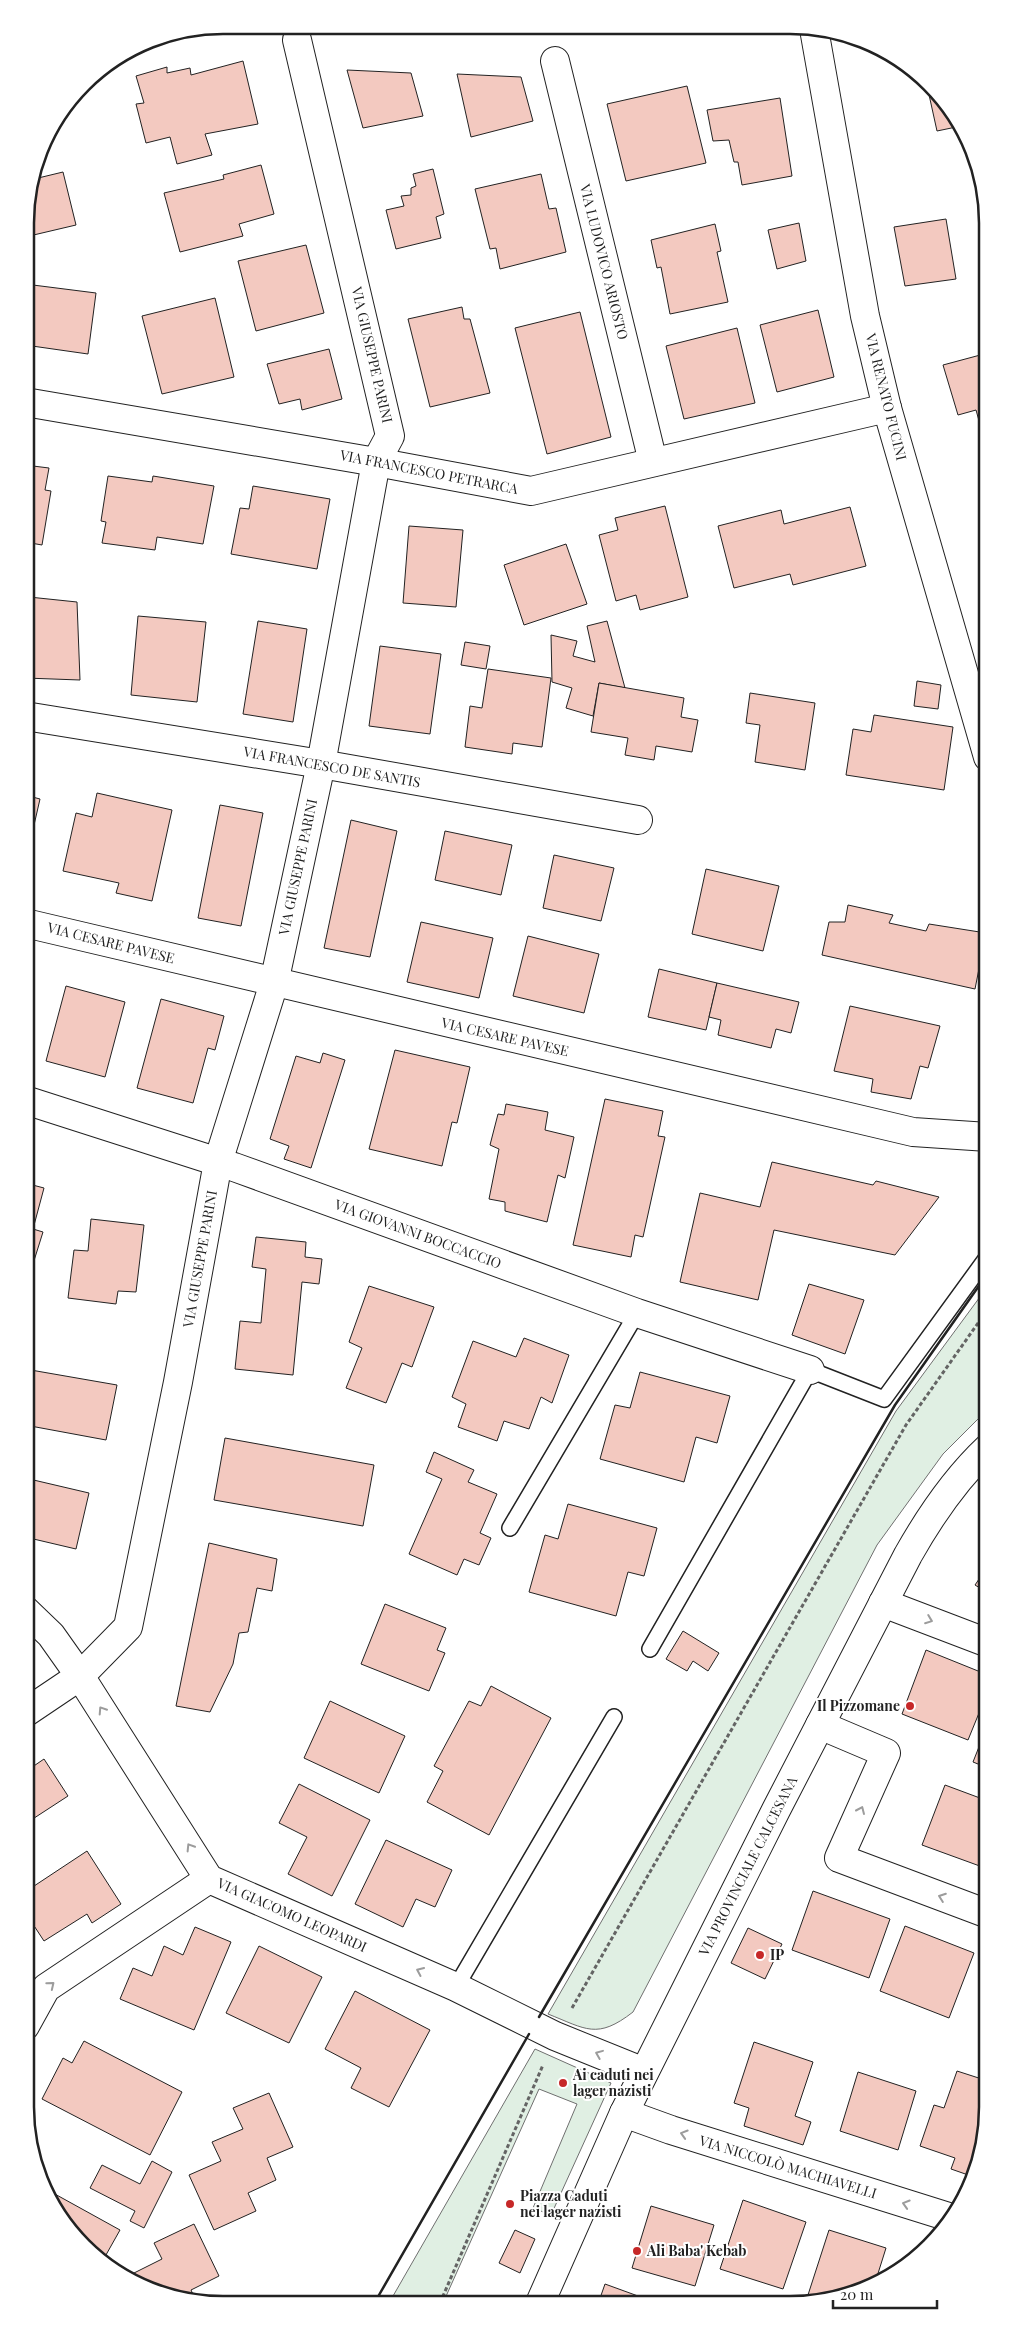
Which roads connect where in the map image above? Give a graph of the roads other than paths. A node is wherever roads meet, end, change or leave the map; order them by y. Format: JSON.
{"nodes":[{"id":1,"x":815,"y":35,"type":"edge"},
{"id":2,"x":297,"y":40,"type":"dead end"},
{"id":3,"x":555,"y":62,"type":"dead end"},
{"id":4,"x":34,"y":404,"type":"edge"},
{"id":5,"x":887,"y":408,"type":"junction"},
{"id":6,"x":376,"y":462,"type":"junction"},
{"id":7,"x":652,"y":462,"type":"junction"},
{"id":8,"x":34,"y":717,"type":"edge"},
{"id":9,"x":979,"y":726,"type":"edge"},
{"id":10,"x":320,"y":764,"type":"junction"},
{"id":11,"x":638,"y":820,"type":"dead end"},
{"id":12,"x":34,"y":925,"type":"edge"},
{"id":13,"x":274,"y":982,"type":"junction"},
{"id":14,"x":34,"y":1103,"type":"edge"},
{"id":15,"x":979,"y":1136,"type":"edge"},
{"id":16,"x":218,"y":1162,"type":"junction"},
{"id":17,"x":979,"y":1268,"type":"edge"},
{"id":18,"x":637,"y":1313,"type":"junction"},
{"id":19,"x":810,"y":1370,"type":"junction"},
{"id":20,"x":979,"y":1458,"type":"edge"},
{"id":21,"x":510,"y":1528,"type":"dead end"},
{"id":22,"x":884,"y":1603,"type":"junction"},
{"id":23,"x":34,"y":1619,"type":"edge"},
{"id":24,"x":979,"y":1640,"type":"edge"},
{"id":25,"x":650,"y":1649,"type":"dead end"},
{"id":26,"x":80,"y":1676,"type":"junction"},
{"id":27,"x":34,"y":1707,"type":"edge"},
{"id":28,"x":614,"y":1717,"type":"dead end"},
{"id":29,"x":820,"y":1725,"type":"junction"},
{"id":30,"x":210,"y":1879,"type":"junction"},
{"id":31,"x":979,"y":1911,"type":"edge"},
{"id":32,"x":456,"y":1987,"type":"junction"},
{"id":33,"x":34,"y":2010,"type":"edge"},
{"id":34,"x":644,"y":2072,"type":"junction"},
{"id":35,"x":624,"y":2112,"type":"junction"},
{"id":36,"x":944,"y":2216,"type":"edge"},
{"id":37,"x":544,"y":2296,"type":"edge"}],
"edges":[{"from":1,"to":5,"type":"street","name":"VIA RENATO FUCINI"},
{"from":2,"to":6,"type":"street","name":"VIA GIUSEPPE PARINI"},
{"from":3,"to":7,"type":"street","name":"VIA LUDOVICO ARIOSTO"},
{"from":4,"to":6,"type":"street","name":"VIA FRANCESCO PETRARCA"},
{"from":5,"to":7,"type":"street","name":"VIA FRANCESCO PETRARCA"},
{"from":5,"to":9,"type":"street","name":"VIA RENATO FUCINI"},
{"from":6,"to":7,"type":"street","name":"VIA FRANCESCO PETRARCA"},
{"from":6,"to":10,"type":"street","name":"VIA GIUSEPPE PARINI"},
{"from":8,"to":10,"type":"street","name":"VIA FRANCESCO DE SANTIS"},
{"from":10,"to":11,"type":"street","name":"VIA FRANCESCO DE SANTIS"},
{"from":10,"to":13,"type":"street","name":"VIA GIUSEPPE PARINI"},
{"from":12,"to":13,"type":"street","name":"VIA CESARE PAVESE"},
{"from":13,"to":15,"type":"street","name":"VIA CESARE PAVESE"},
{"from":13,"to":16,"type":"street","name":"VIA GIUSEPPE PARINI"},
{"from":14,"to":16,"type":"street","name":"VIA GIOVANNI BOCCACCIO"},
{"from":16,"to":18,"type":"street","name":"VIA GIOVANNI BOCCACCIO"},
{"from":16,"to":26,"type":"street","name":"VIA GIUSEPPE PARINI"},
{"from":17,"to":19,"type":"lane"},
{"from":18,"to":19,"type":"street","name":"VIA GIOVANNI BOCCACCIO"},
{"from":18,"to":21,"type":"lane"},
{"from":19,"to":25,"type":"lane"},
{"from":20,"to":22,"type":"street","name":"VIA PROVINCIALE CALCESANA"},
{"from":22,"to":24,"type":"street","one_way":true},
{"from":22,"to":29,"type":"street","name":"VIA PROVINCIALE CALCESANA"},
{"from":23,"to":26,"type":"street","name":"VIA GIACOMO LEOPARDI"},
{"from":26,"to":27,"type":"street","name":"VIA GIUSEPPE PARINI"},
{"from":30,"to":26,"type":"street","name":"VIA GIACOMO LEOPARDI","one_way":true},
{"from":28,"to":32,"type":"lane"},
{"from":31,"to":29,"type":"street","one_way":true},
{"from":29,"to":34,"type":"street","name":"VIA PROVINCIALE CALCESANA"},
{"from":32,"to":30,"type":"street","name":"VIA GIACOMO LEOPARDI","one_way":true},
{"from":33,"to":30,"type":"street","one_way":true},
{"from":34,"to":32,"type":"street","name":"VIA GIACOMO LEOPARDI","one_way":true},
{"from":34,"to":35,"type":"street","name":"VIA PROVINCIALE CALCESANA"},
{"from":36,"to":35,"type":"street","name":"VIA NICCOLÒ MACHIAVELLI","one_way":true},
{"from":35,"to":37,"type":"street","name":"VIA PROVINCIALE CALCESANA"}]}
